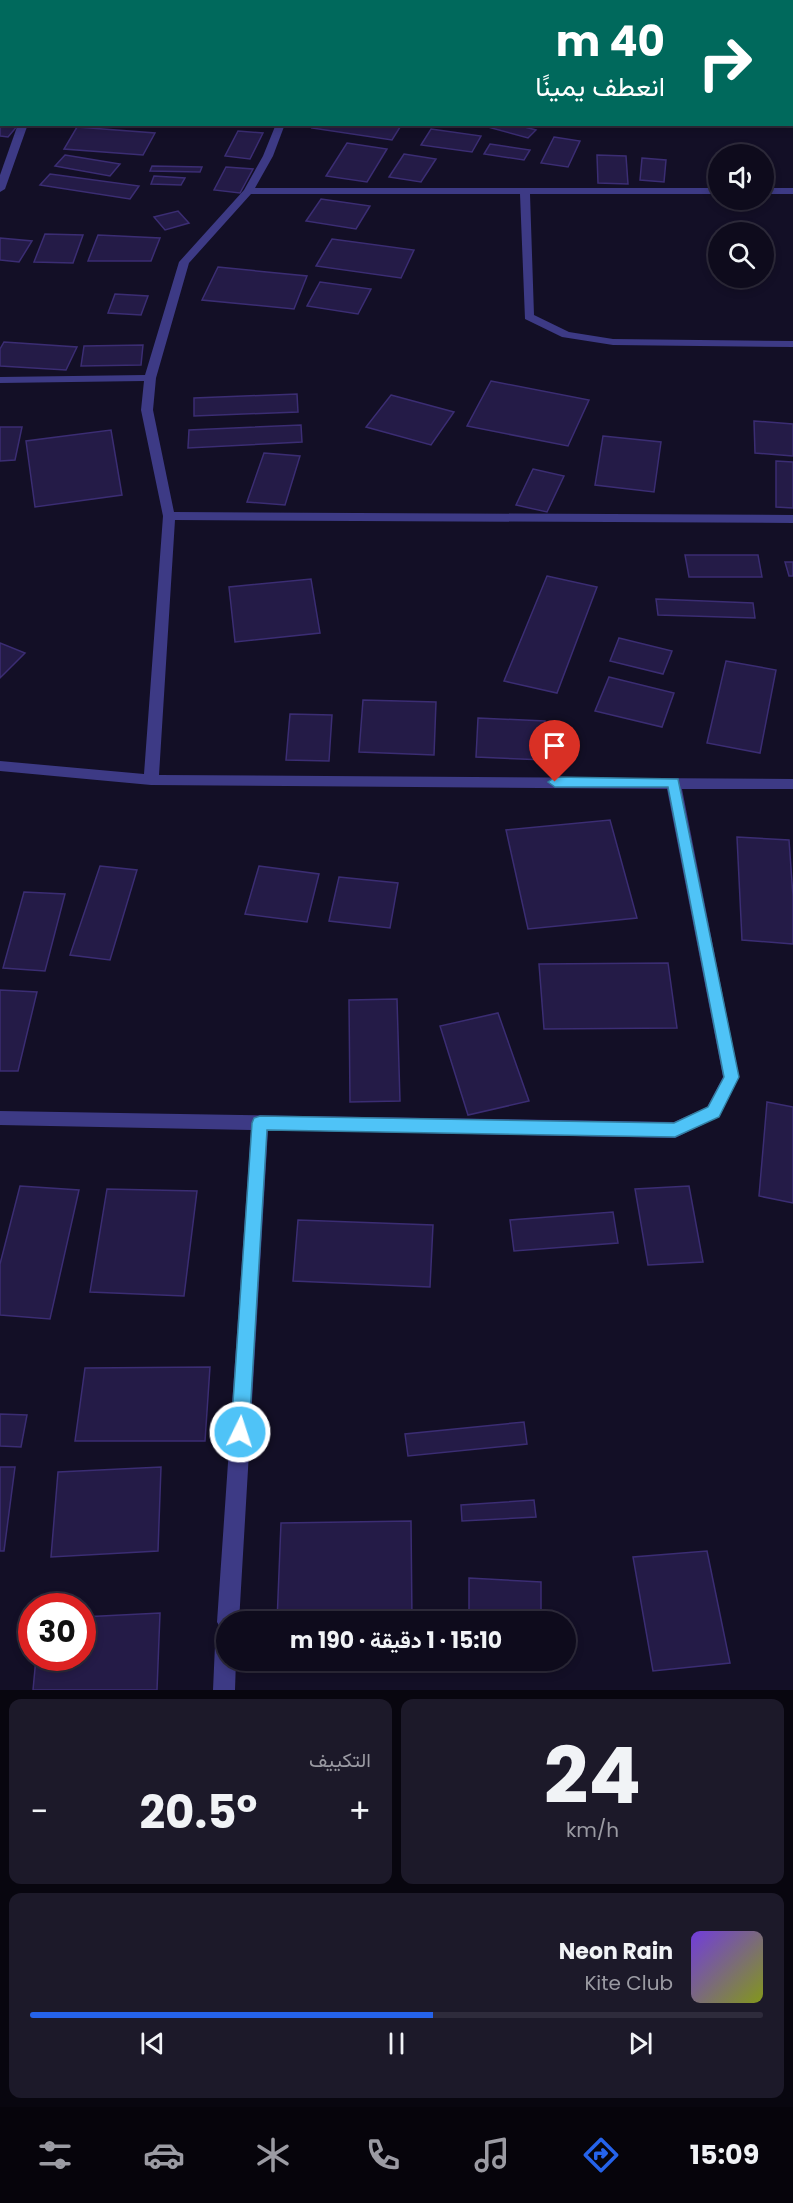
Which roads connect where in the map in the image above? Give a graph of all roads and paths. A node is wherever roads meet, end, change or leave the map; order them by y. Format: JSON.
{"nodes":[{"id":1,"x":22,"y":126,"type":"edge"},
{"id":2,"x":280,"y":126,"type":"edge"},
{"id":3,"x":0,"y":189,"type":"edge"},
{"id":4,"x":248,"y":191,"type":"junction"},
{"id":5,"x":525,"y":191,"type":"junction"},
{"id":6,"x":708,"y":191,"type":"edge"},
{"id":7,"x":774,"y":191,"type":"edge"},
{"id":8,"x":793,"y":191,"type":"edge"},
{"id":9,"x":793,"y":344,"type":"edge"},
{"id":10,"x":150,"y":378,"type":"junction"},
{"id":11,"x":0,"y":380,"type":"edge"},
{"id":12,"x":169,"y":516,"type":"junction"},
{"id":13,"x":793,"y":519,"type":"edge"},
{"id":14,"x":0,"y":766,"type":"edge"},
{"id":15,"x":151,"y":780,"type":"junction"},
{"id":16,"x":674,"y":783,"type":"junction"},
{"id":17,"x":793,"y":784,"type":"edge"},
{"id":18,"x":0,"y":1119,"type":"edge"},
{"id":19,"x":260,"y":1123,"type":"junction"},
{"id":20,"x":229,"y":1611,"type":"edge"},
{"id":21,"x":225,"y":1671,"type":"edge"},
{"id":22,"x":224,"y":1690,"type":"edge"}],
"edges":[{"from":1,"to":3,"type":"street"},
{"from":2,"to":4,"type":"street"},
{"from":4,"to":5,"type":"street"},
{"from":4,"to":10,"type":"street"},
{"from":5,"to":6,"type":"street"},
{"from":5,"to":9,"type":"street"},
{"from":7,"to":8,"type":"street"},
{"from":10,"to":11,"type":"street"},
{"from":10,"to":12,"type":"street"},
{"from":12,"to":13,"type":"street"},
{"from":12,"to":15,"type":"street"},
{"from":14,"to":15,"type":"street"},
{"from":15,"to":16,"type":"street"},
{"from":16,"to":17,"type":"street"},
{"from":16,"to":19,"type":"street"},
{"from":18,"to":19,"type":"street"},
{"from":19,"to":20,"type":"street"},
{"from":21,"to":22,"type":"street"}]}
